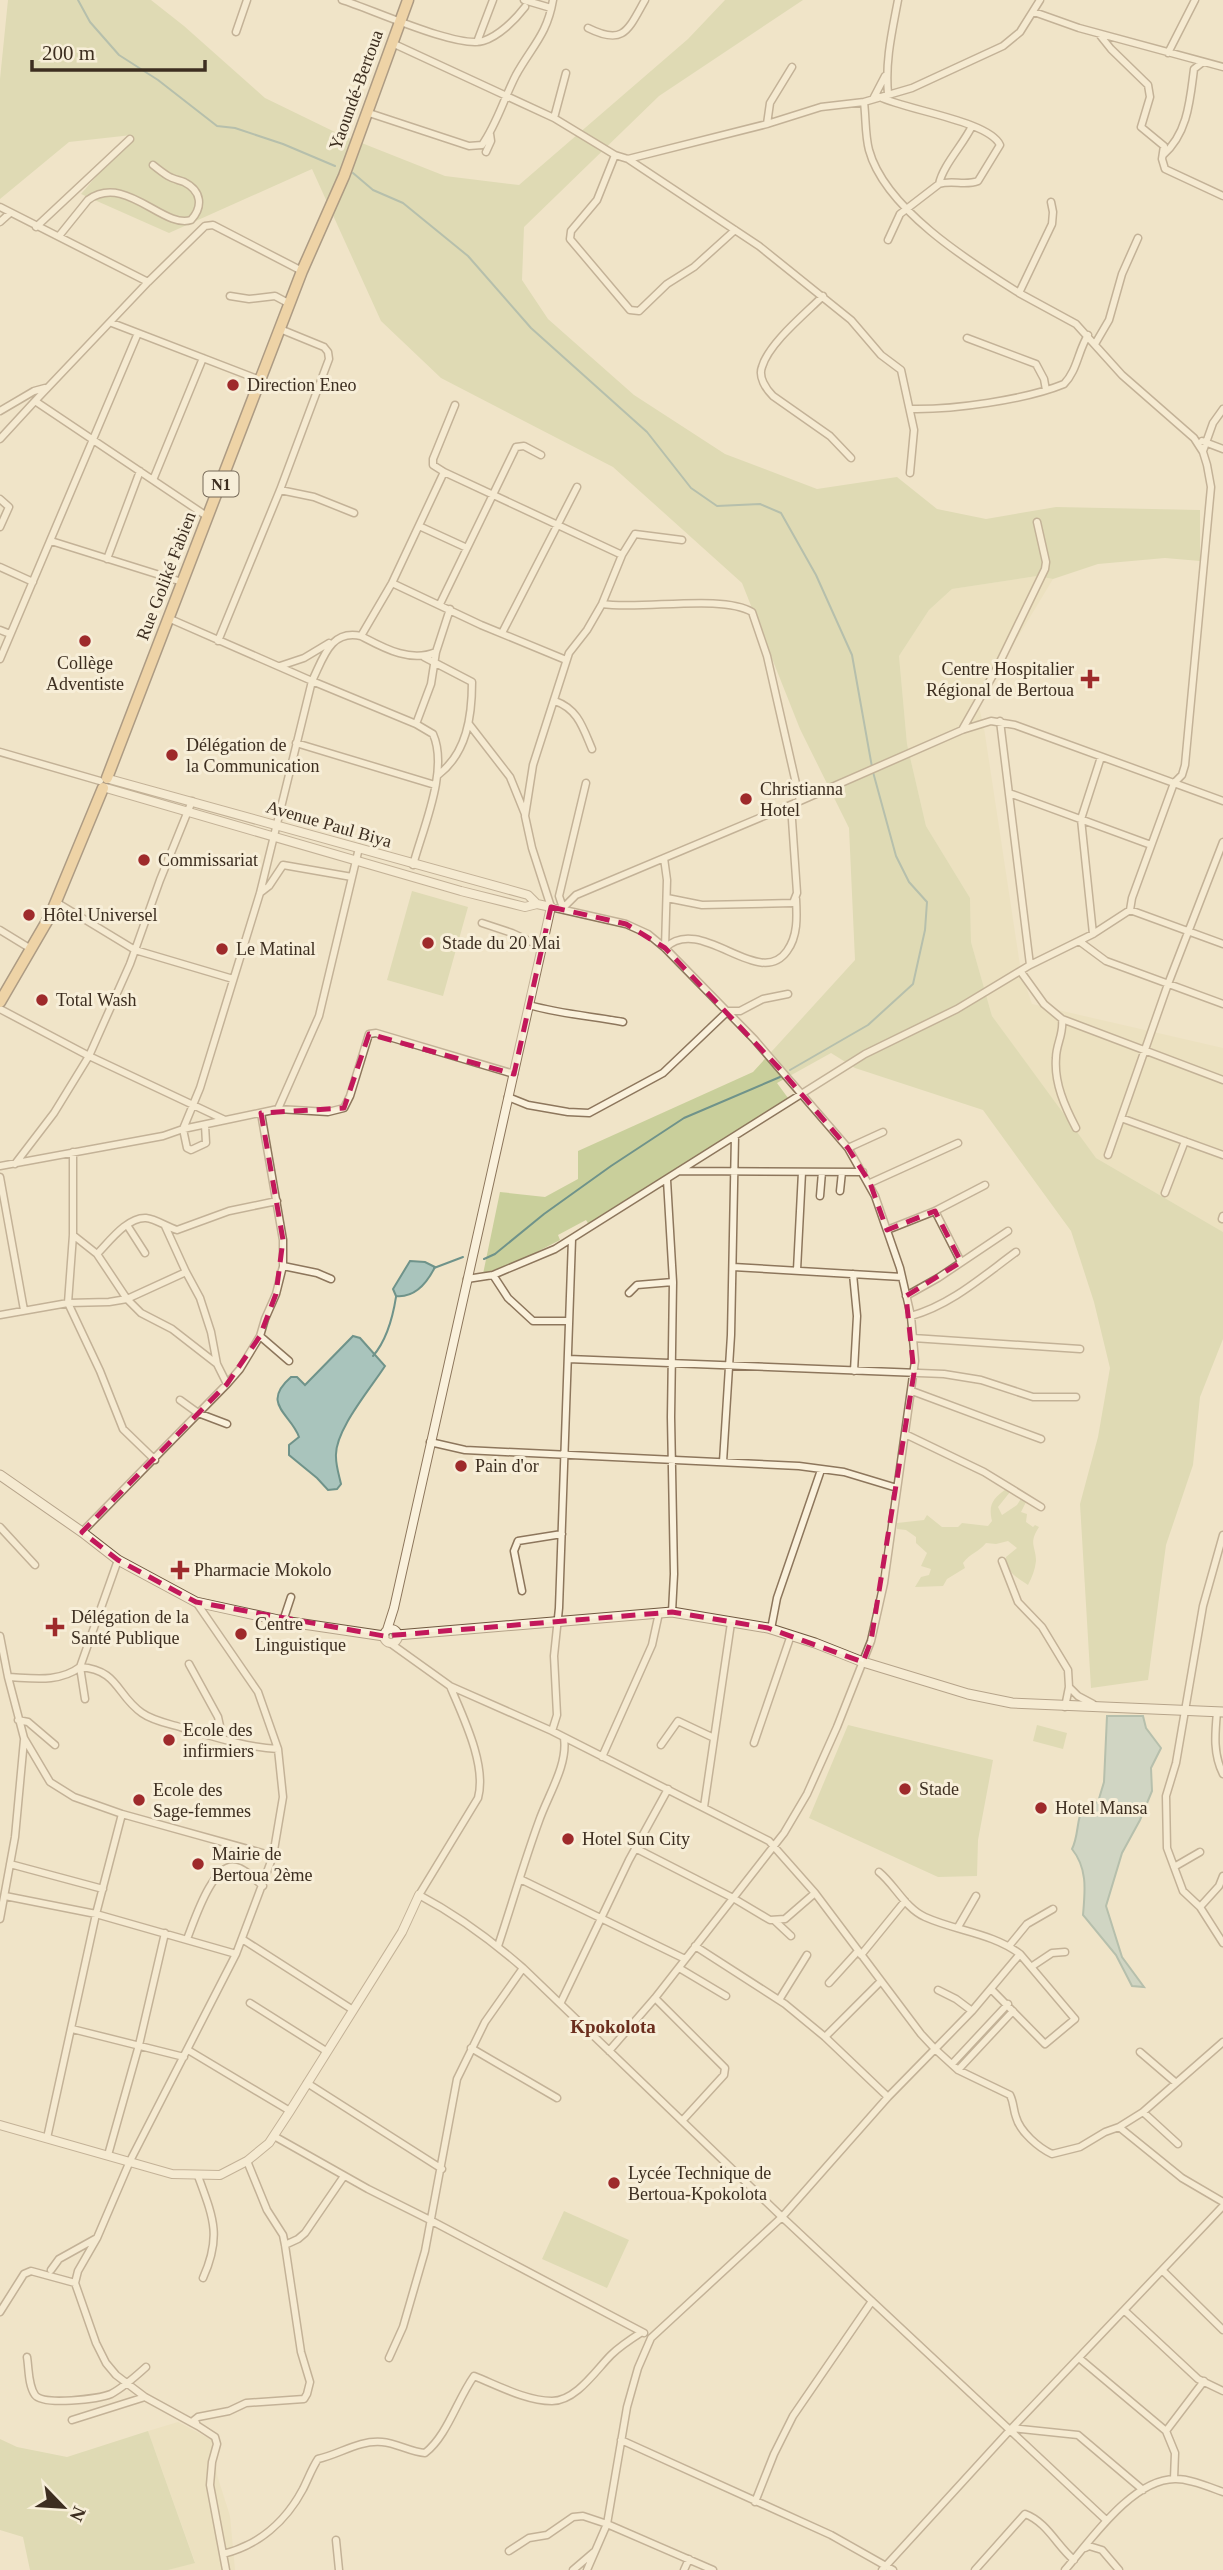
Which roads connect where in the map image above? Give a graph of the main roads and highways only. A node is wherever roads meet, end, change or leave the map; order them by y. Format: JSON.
{"nodes":[{"id":1,"x":408,"y":0,"type":"edge"},
{"id":2,"x":335,"y":191,"type":"joint"},
{"id":3,"x":0,"y":1002,"type":"edge"},
{"id":4,"x":0,"y":1475,"type":"edge"},
{"id":5,"x":1220,"y":1712,"type":"edge"}],
"edges":[{"from":1,"to":2,"type":"highway","name":"Yaoundé-Bertoua","number":"N1"},
{"from":2,"to":3,"type":"highway","name":"Rue Goliké Fabien","number":"N1"},
{"from":4,"to":5,"type":"main road"}]}
